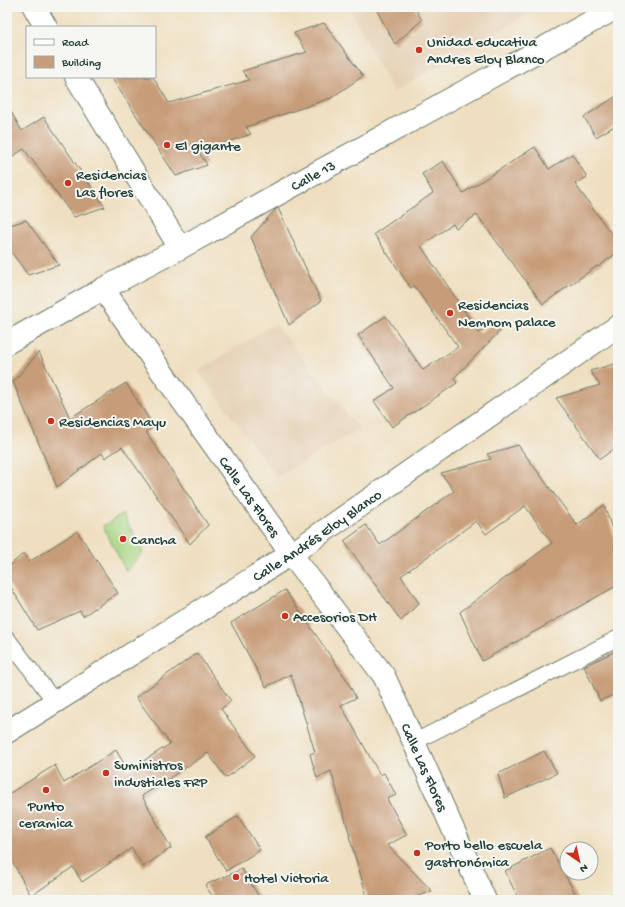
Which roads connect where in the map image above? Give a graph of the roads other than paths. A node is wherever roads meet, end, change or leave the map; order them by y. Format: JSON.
{"nodes":[{"id":1,"x":34,"y":7,"type":"edge"},
{"id":2,"x":618,"y":7,"type":"edge"},
{"id":3,"x":45,"y":26,"type":"edge"},
{"id":4,"x":77,"y":78,"type":"edge"},
{"id":5,"x":180,"y":248,"type":"junction"},
{"id":6,"x":103,"y":289,"type":"junction"},
{"id":7,"x":618,"y":326,"type":"edge"},
{"id":8,"x":7,"y":343,"type":"edge"},
{"id":9,"x":291,"y":554,"type":"junction"},
{"id":10,"x":7,"y":638,"type":"edge"},
{"id":11,"x":618,"y":638,"type":"edge"},
{"id":12,"x":54,"y":702,"type":"junction"},
{"id":13,"x":7,"y":732,"type":"edge"},
{"id":14,"x":414,"y":742,"type":"junction"},
{"id":15,"x":485,"y":900,"type":"edge"}],
"edges":[{"from":1,"to":3,"type":"street"},
{"from":2,"to":5,"type":"street","name":"Calle 13"},
{"from":4,"to":5,"type":"street"},
{"from":5,"to":6,"type":"street","name":"Calle 13"},
{"from":6,"to":8,"type":"street","name":"Calle 13"},
{"from":6,"to":9,"type":"street","name":"Calle Las Flores"},
{"from":7,"to":9,"type":"street","name":"Calle Andrés Eloy Blanco"},
{"from":9,"to":12,"type":"street","name":"Calle Andrés Eloy Blanco"},
{"from":9,"to":14,"type":"street","name":"Calle Las Flores"},
{"from":10,"to":12,"type":"lane"},
{"from":11,"to":14,"type":"lane"},
{"from":12,"to":13,"type":"street","name":"Calle Andrés Eloy Blanco"},
{"from":14,"to":15,"type":"street","name":"Calle Las Flores"}]}
